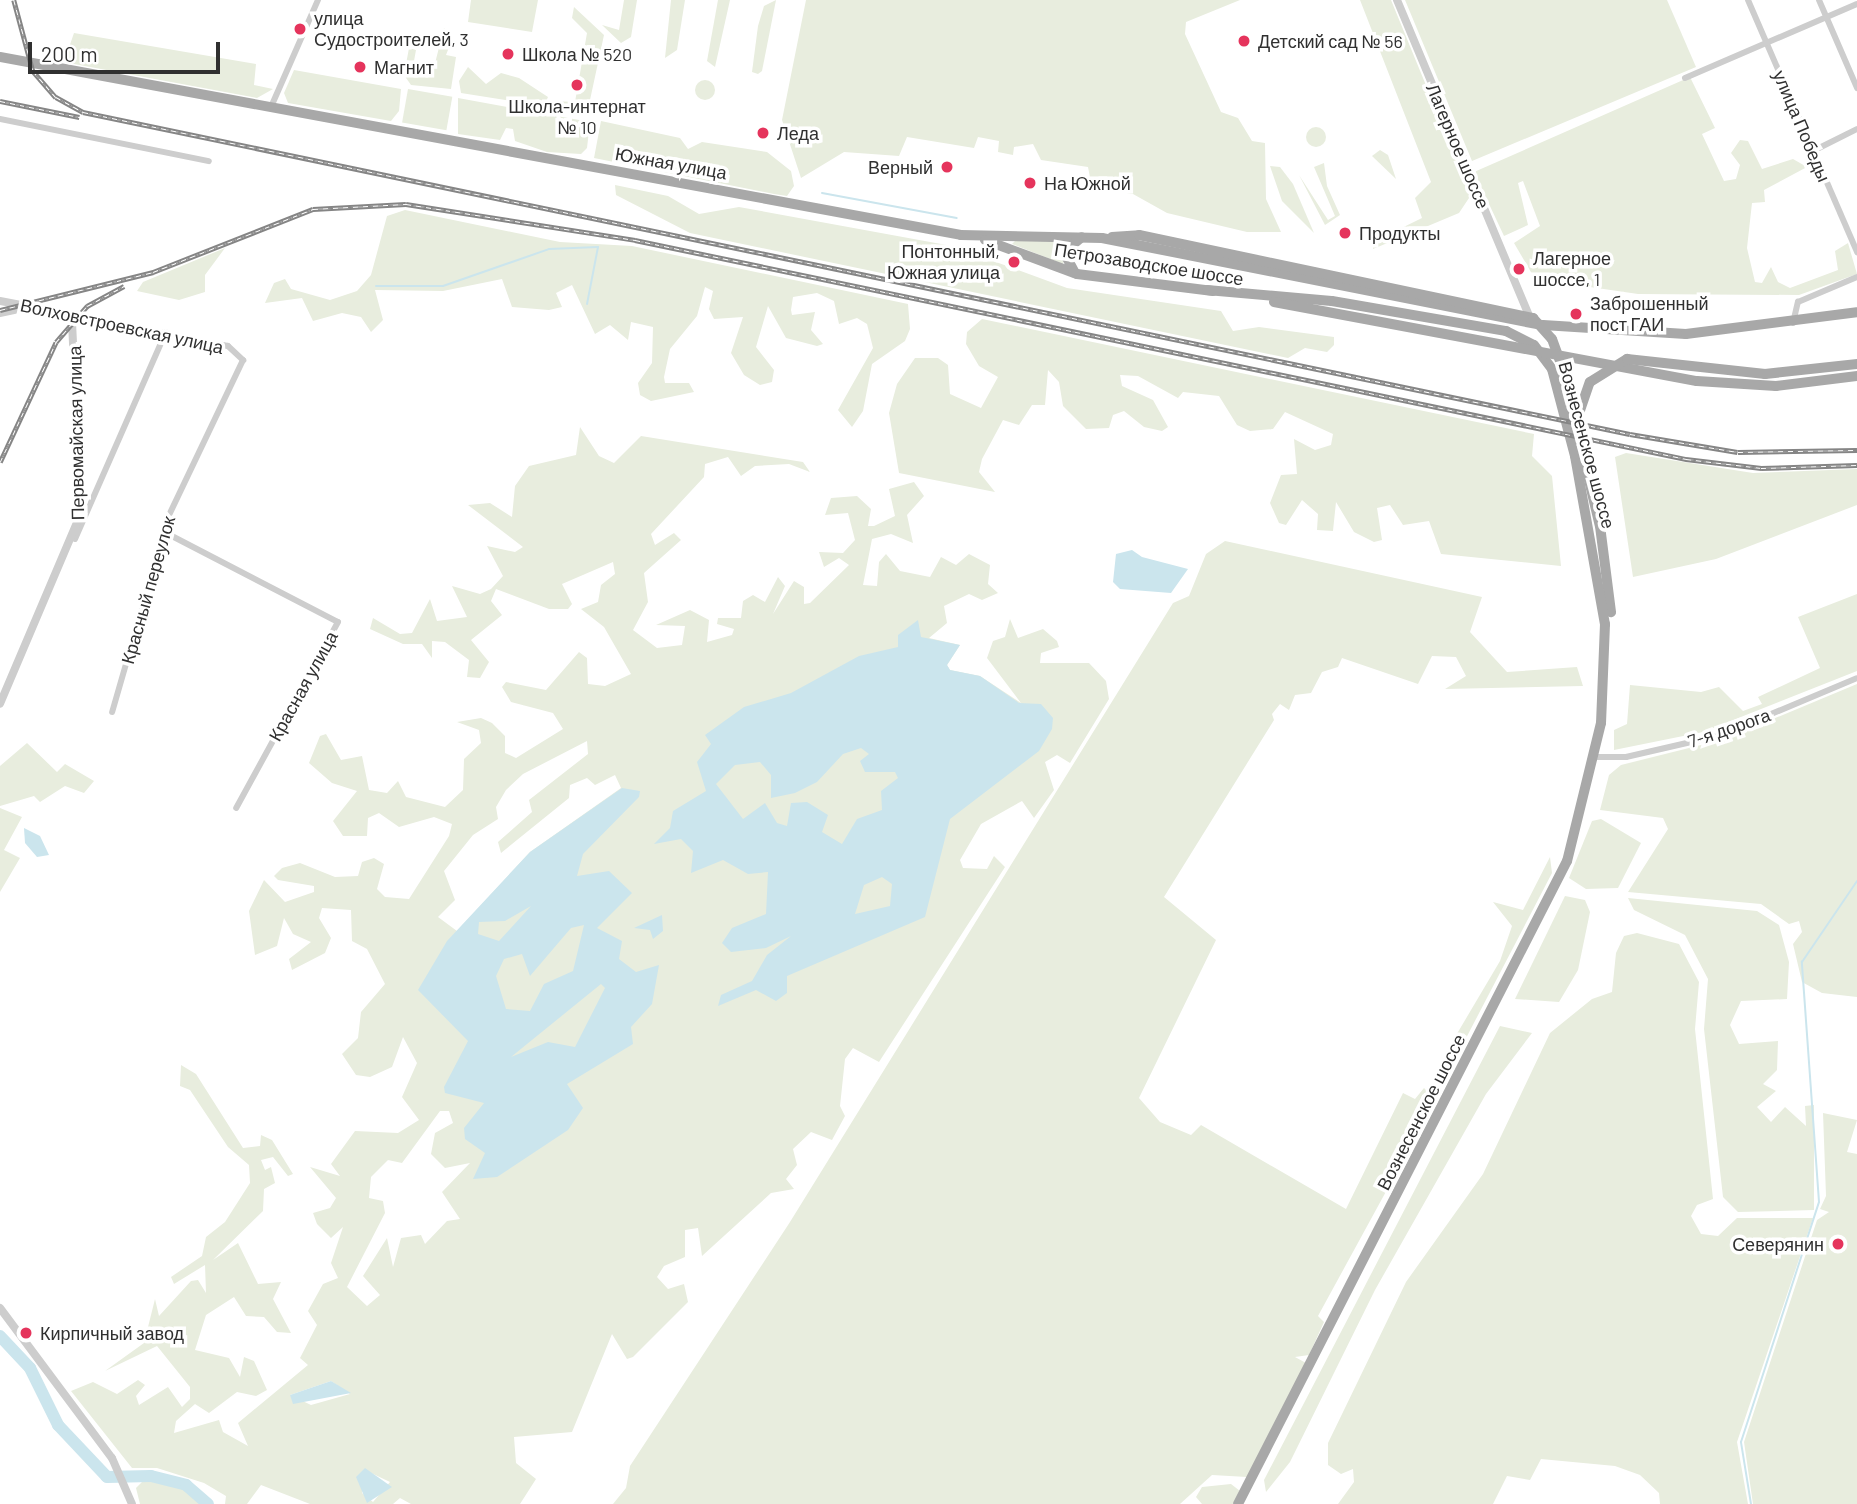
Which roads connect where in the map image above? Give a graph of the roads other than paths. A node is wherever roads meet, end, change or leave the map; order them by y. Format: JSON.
{"nodes":[{"id":1,"x":318,"y":0,"type":"edge"},
{"id":2,"x":1397,"y":0,"type":"edge"},
{"id":3,"x":1748,"y":0,"type":"edge"},
{"id":4,"x":1819,"y":0,"type":"edge"},
{"id":5,"x":1857,"y":4,"type":"edge"},
{"id":6,"x":1826,"y":17,"type":"junction"},
{"id":7,"x":1766,"y":43,"type":"junction"},
{"id":8,"x":0,"y":57,"type":"edge"},
{"id":9,"x":1685,"y":78,"type":"dead end"},
{"id":10,"x":1857,"y":88,"type":"edge"},
{"id":11,"x":271,"y":107,"type":"junction"},
{"id":12,"x":0,"y":119,"type":"edge"},
{"id":13,"x":1857,"y":129,"type":"edge"},
{"id":14,"x":1813,"y":151,"type":"junction"},
{"id":15,"x":209,"y":162,"type":"dead end"},
{"id":16,"x":1085,"y":237,"type":"junction"},
{"id":17,"x":1102,"y":238,"type":"junction"},
{"id":18,"x":982,"y":239,"type":"junction"},
{"id":19,"x":1857,"y":252,"type":"edge"},
{"id":20,"x":1077,"y":274,"type":"junction"},
{"id":21,"x":1857,"y":277,"type":"edge"},
{"id":22,"x":1207,"y":290,"type":"junction"},
{"id":23,"x":1519,"y":293,"type":"junction"},
{"id":24,"x":0,"y":301,"type":"edge"},
{"id":25,"x":34,"y":307,"type":"junction"},
{"id":26,"x":1857,"y":312,"type":"edge"},
{"id":27,"x":0,"y":314,"type":"edge"},
{"id":28,"x":68,"y":314,"type":"junction"},
{"id":29,"x":1498,"y":318,"type":"junction"},
{"id":30,"x":1533,"y":324,"type":"junction"},
{"id":31,"x":1793,"y":324,"type":"junction"},
{"id":32,"x":166,"y":332,"type":"junction"},
{"id":33,"x":242,"y":357,"type":"joint"},
{"id":34,"x":1857,"y":364,"type":"edge"},
{"id":35,"x":1857,"y":376,"type":"edge"},
{"id":36,"x":1576,"y":423,"type":"junction"},
{"id":37,"x":168,"y":534,"type":"junction"},
{"id":38,"x":75,"y":539,"type":"junction"},
{"id":39,"x":1599,"y":542,"type":"junction"},
{"id":40,"x":1857,"y":678,"type":"edge"},
{"id":41,"x":0,"y":704,"type":"edge"},
{"id":42,"x":112,"y":712,"type":"dead end"},
{"id":43,"x":1595,"y":757,"type":"junction"},
{"id":44,"x":236,"y":808,"type":"dead end"},
{"id":45,"x":0,"y":1308,"type":"edge"},
{"id":46,"x":132,"y":1504,"type":"edge"},
{"id":47,"x":1238,"y":1504,"type":"edge"}],
"edges":[{"from":1,"to":11,"type":"street"},
{"from":2,"to":23,"type":"street","name":"Лагерное шоссе"},
{"from":3,"to":7,"type":"street","name":"улица Победы"},
{"from":4,"to":6,"type":"street"},
{"from":5,"to":6,"type":"street"},
{"from":6,"to":7,"type":"street"},
{"from":6,"to":10,"type":"street"},
{"from":7,"to":9,"type":"street"},
{"from":7,"to":14,"type":"street","name":"улица Победы"},
{"from":8,"to":11,"type":"main road","name":"Южная улица"},
{"from":11,"to":18,"type":"main road","name":"Южная улица"},
{"from":12,"to":15,"type":"street"},
{"from":13,"to":14,"type":"street"},
{"from":14,"to":19,"type":"street","name":"улица Победы"},
{"from":16,"to":17,"type":"main road","name":"Петрозаводское шоссе"},
{"from":16,"to":18,"type":"main road","name":"Петрозаводское шоссе"},
{"from":16,"to":20,"type":"main road"},
{"from":17,"to":29,"type":"main road","name":"Петрозаводское шоссе"},
{"from":17,"to":36,"type":"main road","name":"Вознесенское шоссе"},
{"from":18,"to":20,"type":"main road","name":"Петрозаводское шоссе"},
{"from":20,"to":22,"type":"main road","name":"Петрозаводское шоссе"},
{"from":21,"to":31,"type":"street"},
{"from":22,"to":35,"type":"main road","name":"Петрозаводское шоссе"},
{"from":22,"to":39,"type":"main road","name":"Вознесенское шоссе"},
{"from":23,"to":29,"type":"street"},
{"from":23,"to":30,"type":"street","name":"Лагерное шоссе"},
{"from":24,"to":25,"type":"street","name":"Волховстроевская улица"},
{"from":25,"to":27,"type":"street"},
{"from":25,"to":28,"type":"street","name":"Волховстроевская улица"},
{"from":26,"to":31,"type":"main road","name":"Петрозаводское шоссе"},
{"from":28,"to":32,"type":"street","name":"Волховстроевская улица"},
{"from":28,"to":38,"type":"street","name":"Первомайская улица"},
{"from":29,"to":30,"type":"main road","name":"Петрозаводское шоссе"},
{"from":30,"to":31,"type":"main road","name":"Петрозаводское шоссе"},
{"from":32,"to":33,"type":"street","name":"Волховстроевская улица"},
{"from":32,"to":38,"type":"street"},
{"from":33,"to":37,"type":"street","name":"Красный переулок"},
{"from":34,"to":36,"type":"main road","name":"Вознесенское шоссе"},
{"from":36,"to":39,"type":"main road","name":"Вознесенское шоссе"},
{"from":37,"to":42,"type":"street","name":"Красный переулок"},
{"from":37,"to":44,"type":"street","name":"Красная улица"},
{"from":38,"to":41,"type":"street","name":"Первомайская улица"},
{"from":39,"to":43,"type":"main road","name":"Вознесенское шоссе"},
{"from":40,"to":43,"type":"street","name":"7-я дорога"},
{"from":43,"to":47,"type":"main road","name":"Вознесенское шоссе"},
{"from":45,"to":46,"type":"street"}]}
